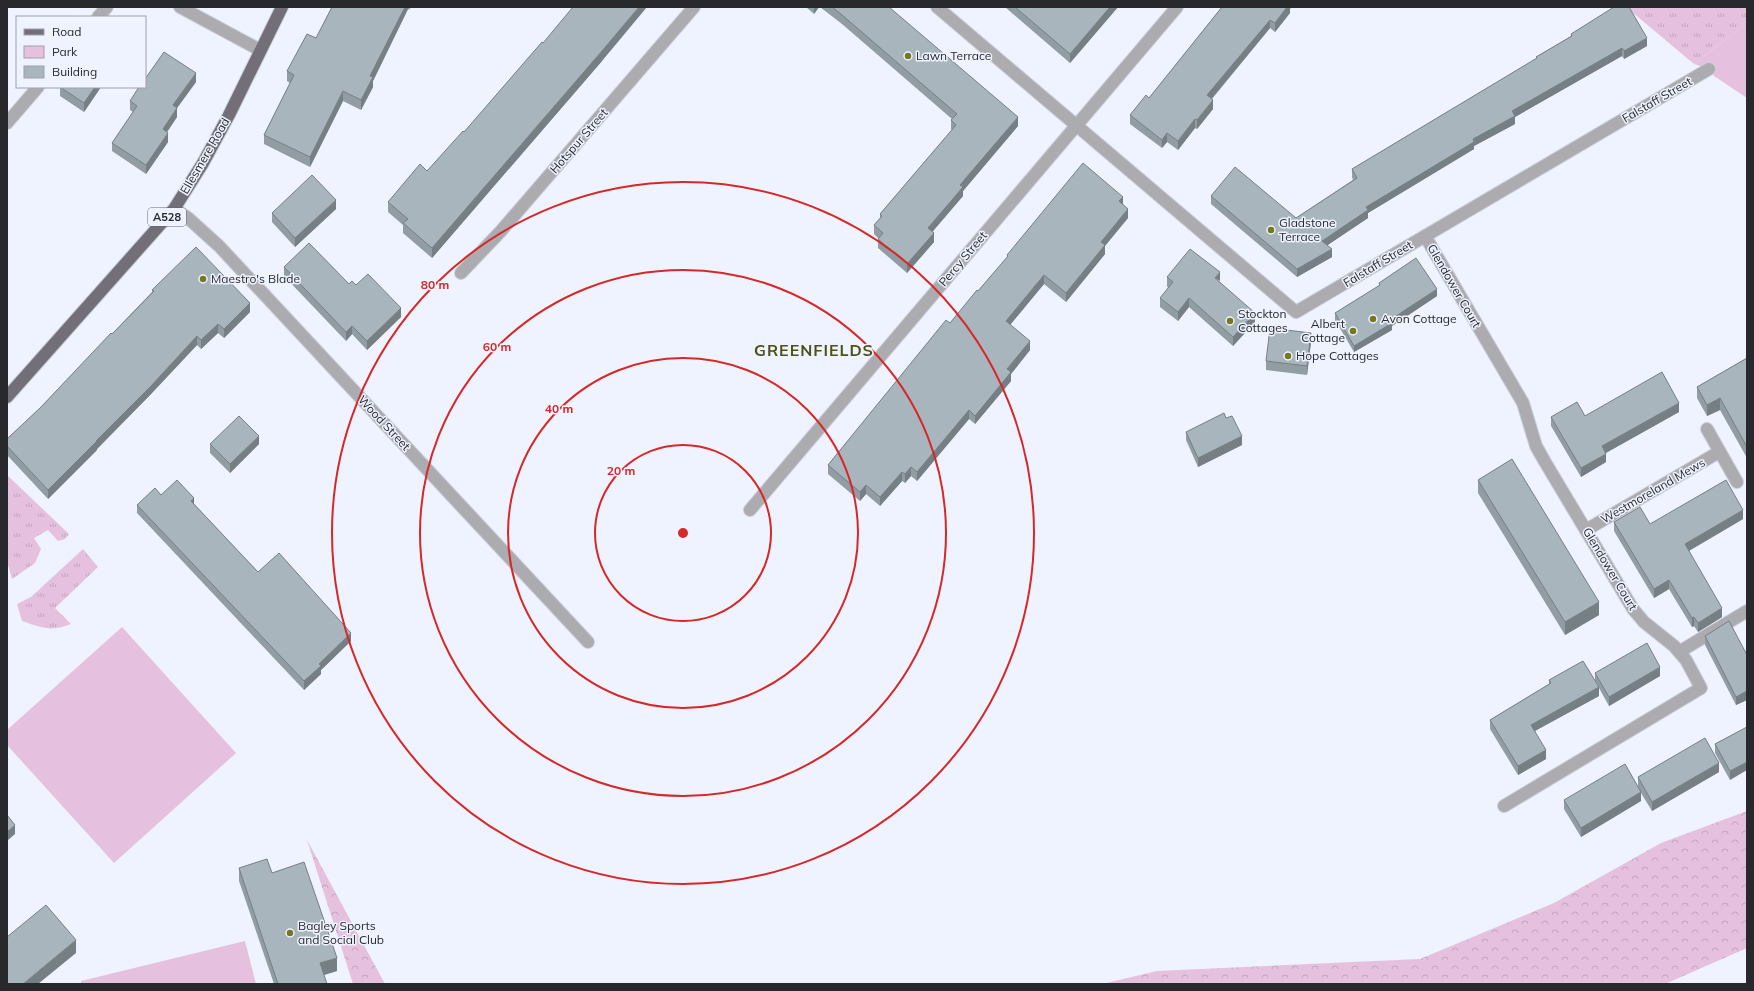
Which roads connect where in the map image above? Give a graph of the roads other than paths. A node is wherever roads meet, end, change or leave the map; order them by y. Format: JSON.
{"nodes":[{"id":1,"x":107,"y":7,"type":"edge"},
{"id":2,"x":180,"y":7,"type":"edge"},
{"id":3,"x":282,"y":7,"type":"edge"},
{"id":4,"x":694,"y":7,"type":"edge"},
{"id":5,"x":938,"y":7,"type":"edge"},
{"id":6,"x":1177,"y":7,"type":"edge"},
{"id":7,"x":99,"y":16,"type":"edge"},
{"id":8,"x":260,"y":50,"type":"junction"},
{"id":9,"x":1709,"y":69,"type":"dead end"},
{"id":10,"x":37,"y":88,"type":"edge"},
{"id":11,"x":8,"y":119,"type":"edge"},
{"id":12,"x":1076,"y":126,"type":"junction"},
{"id":13,"x":174,"y":209,"type":"junction"},
{"id":14,"x":1425,"y":236,"type":"junction"},
{"id":15,"x":461,"y":273,"type":"dead end"},
{"id":16,"x":7,"y":397,"type":"edge"},
{"id":17,"x":1707,"y":429,"type":"dead end"},
{"id":18,"x":1719,"y":452,"type":"junction"},
{"id":19,"x":1737,"y":482,"type":"dead end"},
{"id":20,"x":750,"y":510,"type":"dead end"},
{"id":21,"x":1586,"y":530,"type":"junction"},
{"id":22,"x":1747,"y":611,"type":"edge"},
{"id":23,"x":588,"y":642,"type":"dead end"},
{"id":24,"x":1679,"y":652,"type":"junction"},
{"id":25,"x":1504,"y":806,"type":"dead end"}],
"edges":[{"from":1,"to":7,"type":"street"},
{"from":2,"to":8,"type":"street"},
{"from":3,"to":8,"type":"main road","name":"Ellesmere Road","number":"A528"},
{"from":4,"to":15,"type":"street","name":"Hotspur Street"},
{"from":5,"to":12,"type":"street"},
{"from":6,"to":12,"type":"street","name":"Percy Street"},
{"from":8,"to":13,"type":"main road","name":"Ellesmere Road","number":"A528"},
{"from":9,"to":14,"type":"street","name":"Falstaff Street"},
{"from":10,"to":11,"type":"street"},
{"from":12,"to":14,"type":"street","name":"Falstaff Street"},
{"from":12,"to":20,"type":"street","name":"Percy Street"},
{"from":13,"to":16,"type":"main road","name":"Ellesmere Road","number":"A528"},
{"from":13,"to":23,"type":"street","name":"Wood Street"},
{"from":14,"to":21,"type":"street","name":"Glendower Court"},
{"from":17,"to":18,"type":"street"},
{"from":18,"to":19,"type":"street"},
{"from":18,"to":21,"type":"street","name":"Westmoreland Mews"},
{"from":21,"to":24,"type":"street","name":"Glendower Court"},
{"from":22,"to":24,"type":"street"},
{"from":24,"to":25,"type":"street","name":"Glendower Court"}]}
